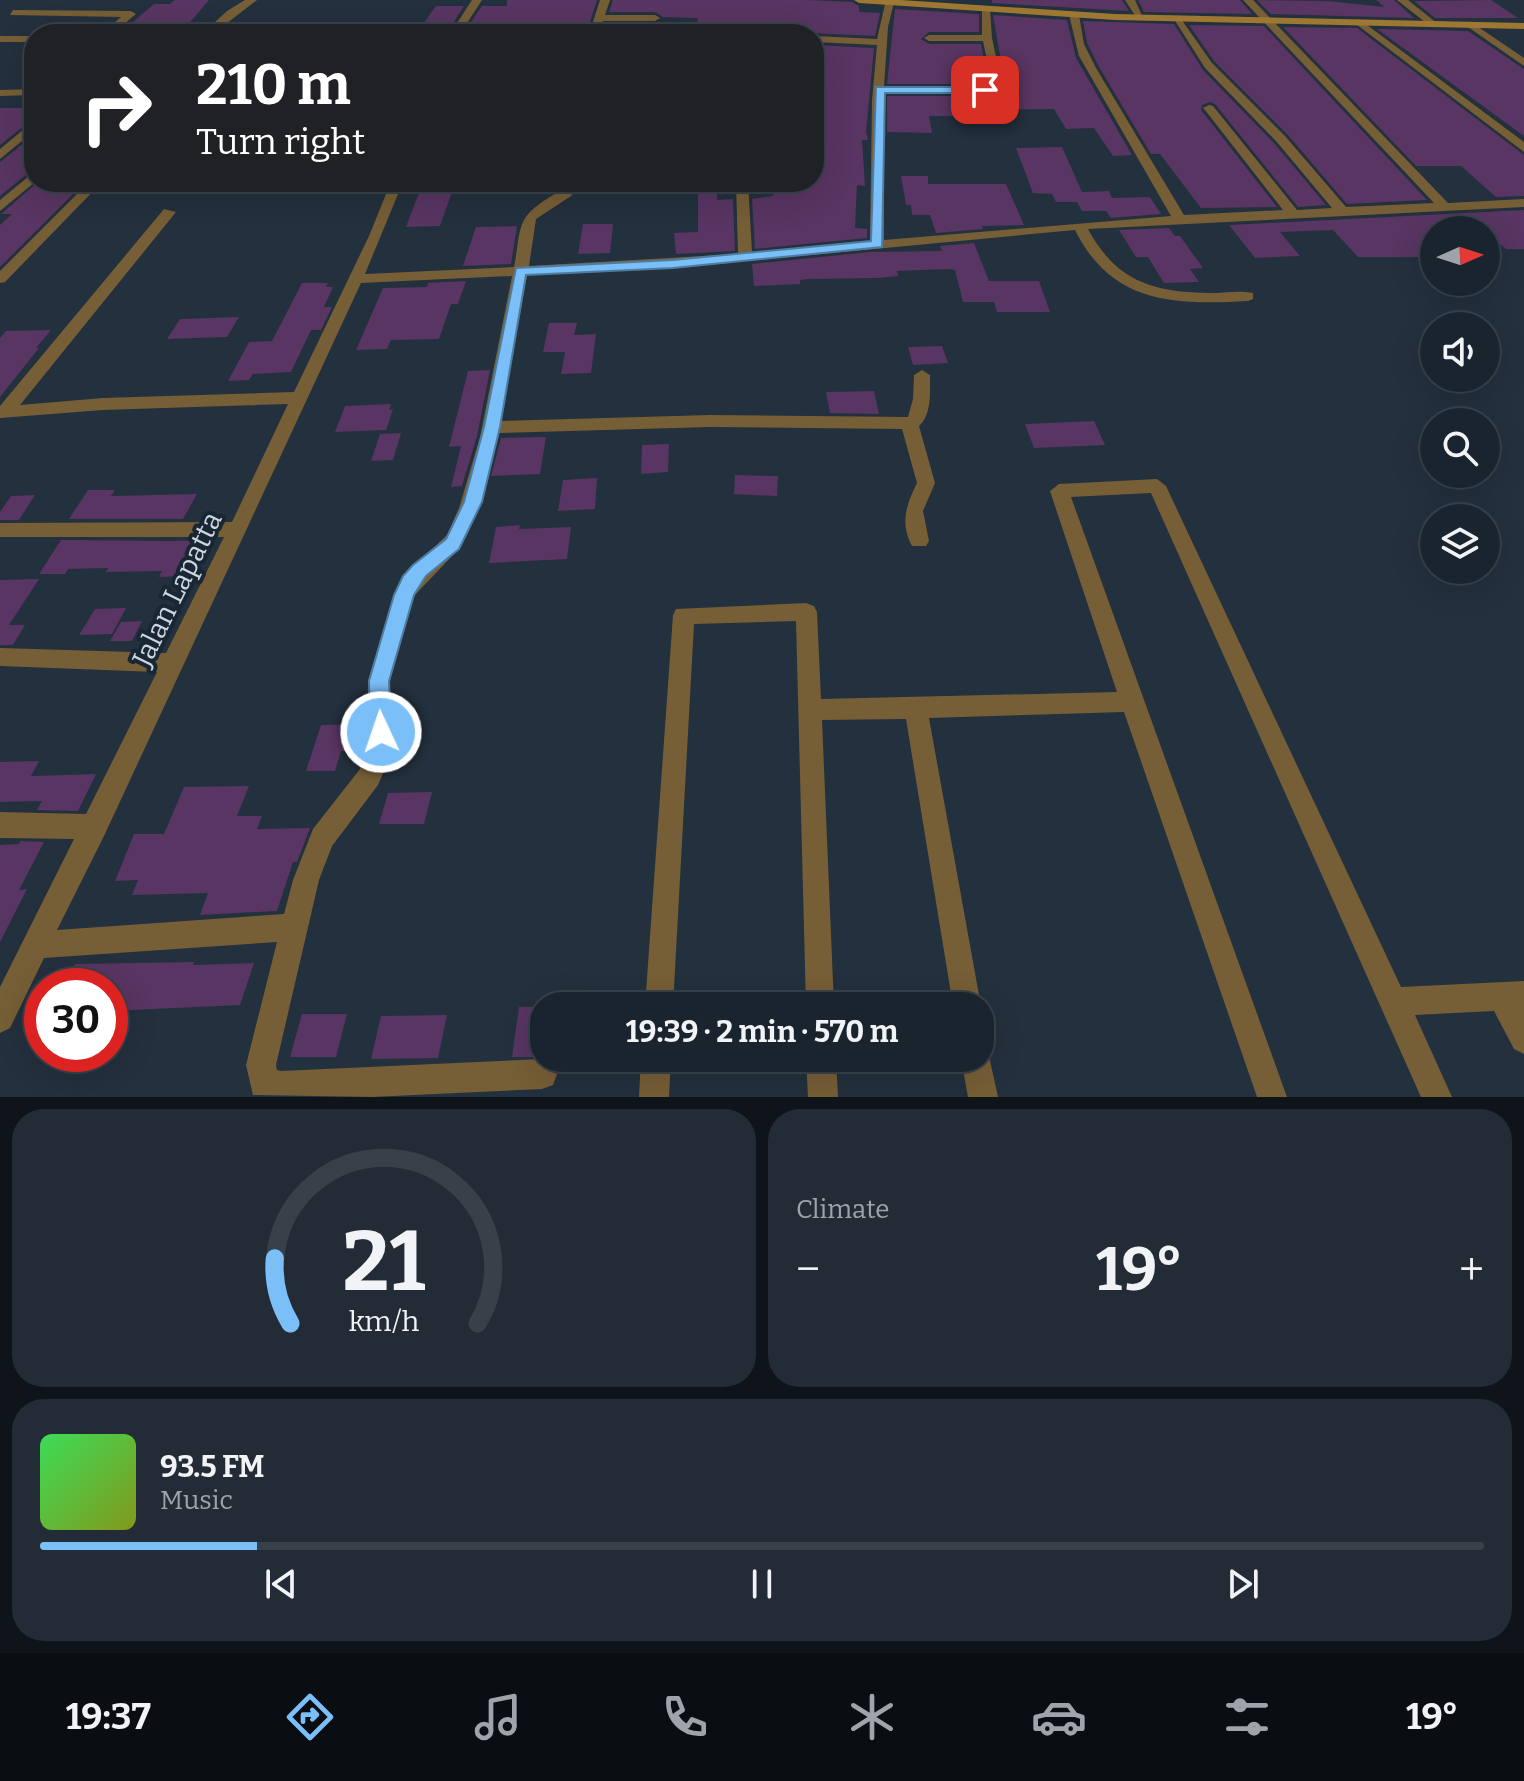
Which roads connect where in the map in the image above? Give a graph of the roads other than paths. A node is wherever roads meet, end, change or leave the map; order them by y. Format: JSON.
{"nodes":[{"id":1,"x":34,"y":0,"type":"edge"},
{"id":2,"x":252,"y":0,"type":"edge"},
{"id":3,"x":477,"y":0,"type":"edge"},
{"id":4,"x":605,"y":0,"type":"edge"},
{"id":5,"x":859,"y":0,"type":"edge"},
{"id":6,"x":1130,"y":0,"type":"edge"},
{"id":7,"x":1248,"y":0,"type":"edge"},
{"id":8,"x":1402,"y":0,"type":"edge"},
{"id":9,"x":889,"y":2,"type":"junction"},
{"id":10,"x":923,"y":2,"type":"edge"},
{"id":11,"x":985,"y":9,"type":"junction"},
{"id":12,"x":1074,"y":15,"type":"junction"},
{"id":13,"x":598,"y":18,"type":"junction"},
{"id":14,"x":655,"y":18,"type":"dead end"},
{"id":15,"x":1141,"y":18,"type":"junction"},
{"id":16,"x":1179,"y":19,"type":"junction"},
{"id":17,"x":1267,"y":20,"type":"junction"},
{"id":18,"x":1359,"y":22,"type":"junction"},
{"id":19,"x":118,"y":24,"type":"edge"},
{"id":20,"x":218,"y":24,"type":"edge"},
{"id":21,"x":461,"y":24,"type":"edge"},
{"id":22,"x":596,"y":24,"type":"edge"},
{"id":23,"x":1433,"y":24,"type":"junction"},
{"id":24,"x":1471,"y":25,"type":"junction"},
{"id":25,"x":1524,"y":26,"type":"edge"},
{"id":26,"x":929,"y":38,"type":"dead end"},
{"id":27,"x":987,"y":38,"type":"junction"},
{"id":28,"x":0,"y":39,"type":"edge"},
{"id":29,"x":24,"y":39,"type":"edge"},
{"id":30,"x":824,"y":39,"type":"edge"},
{"id":31,"x":882,"y":42,"type":"junction"},
{"id":32,"x":1523,"y":68,"type":"edge"},
{"id":33,"x":996,"y":80,"type":"dead end"},
{"id":34,"x":880,"y":90,"type":"junction"},
{"id":35,"x":1011,"y":90,"type":"dead end"},
{"id":36,"x":24,"y":92,"type":"edge"},
{"id":37,"x":0,"y":93,"type":"edge"},
{"id":38,"x":1246,"y":107,"type":"junction"},
{"id":39,"x":24,"y":133,"type":"edge"},
{"id":40,"x":24,"y":146,"type":"edge"},
{"id":41,"x":1524,"y":148,"type":"edge"},
{"id":42,"x":3,"y":149,"type":"edge"},
{"id":43,"x":24,"y":185,"type":"edge"},
{"id":44,"x":86,"y":192,"type":"edge"},
{"id":45,"x":393,"y":192,"type":"edge"},
{"id":46,"x":565,"y":192,"type":"edge"},
{"id":47,"x":742,"y":192,"type":"edge"},
{"id":48,"x":1524,"y":203,"type":"edge"},
{"id":49,"x":0,"y":207,"type":"edge"},
{"id":50,"x":1446,"y":208,"type":"junction"},
{"id":51,"x":169,"y":212,"type":"dead end"},
{"id":52,"x":1293,"y":214,"type":"junction"},
{"id":53,"x":1344,"y":214,"type":"junction"},
{"id":54,"x":1180,"y":219,"type":"junction"},
{"id":55,"x":1080,"y":227,"type":"junction"},
{"id":56,"x":877,"y":244,"type":"junction"},
{"id":57,"x":745,"y":257,"type":"junction"},
{"id":58,"x":520,"y":271,"type":"junction"},
{"id":59,"x":0,"y":279,"type":"edge"},
{"id":60,"x":356,"y":279,"type":"junction"},
{"id":61,"x":1248,"y":296,"type":"dead end"},
{"id":62,"x":922,"y":375,"type":"dead end"},
{"id":63,"x":298,"y":398,"type":"junction"},
{"id":64,"x":3,"y":412,"type":"edge"},
{"id":65,"x":909,"y":423,"type":"junction"},
{"id":66,"x":492,"y":427,"type":"junction"},
{"id":67,"x":238,"y":529,"type":"junction"},
{"id":68,"x":0,"y":530,"type":"edge"},
{"id":69,"x":919,"y":541,"type":"dead end"},
{"id":70,"x":0,"y":657,"type":"edge"},
{"id":71,"x":171,"y":663,"type":"junction"},
{"id":72,"x":1132,"y":702,"type":"junction"},
{"id":73,"x":916,"y":708,"type":"junction"},
{"id":74,"x":809,"y":710,"type":"junction"},
{"id":75,"x":0,"y":825,"type":"edge"},
{"id":76,"x":95,"y":827,"type":"junction"},
{"id":77,"x":294,"y":927,"type":"junction"},
{"id":78,"x":37,"y":945,"type":"junction"},
{"id":79,"x":660,"y":992,"type":"edge"},
{"id":80,"x":819,"y":992,"type":"edge"},
{"id":81,"x":965,"y":992,"type":"edge"},
{"id":82,"x":1513,"y":996,"type":"edge"},
{"id":83,"x":1393,"y":1002,"type":"junction"},
{"id":84,"x":0,"y":1018,"type":"edge"},
{"id":85,"x":1524,"y":1039,"type":"edge"},
{"id":86,"x":655,"y":1072,"type":"edge"},
{"id":87,"x":822,"y":1072,"type":"edge"},
{"id":88,"x":979,"y":1072,"type":"edge"},
{"id":89,"x":542,"y":1074,"type":"dead end"},
{"id":90,"x":654,"y":1097,"type":"edge"},
{"id":91,"x":823,"y":1097,"type":"edge"},
{"id":92,"x":983,"y":1097,"type":"edge"},
{"id":93,"x":1272,"y":1097,"type":"edge"},
{"id":94,"x":1437,"y":1097,"type":"edge"}],
"edges":[{"from":1,"to":19,"type":"street"},
{"from":2,"to":20,"type":"street"},
{"from":3,"to":21,"type":"street"},
{"from":4,"to":13,"type":"street"},
{"from":5,"to":9,"type":"main road"},
{"from":6,"to":15,"type":"street"},
{"from":7,"to":17,"type":"street"},
{"from":8,"to":23,"type":"street"},
{"from":9,"to":10,"type":"main road"},
{"from":9,"to":31,"type":"street"},
{"from":10,"to":11,"type":"main road"},
{"from":11,"to":12,"type":"main road"},
{"from":11,"to":27,"type":"street"},
{"from":12,"to":15,"type":"main road"},
{"from":12,"to":54,"type":"street"},
{"from":13,"to":14,"type":"street"},
{"from":13,"to":22,"type":"street"},
{"from":15,"to":16,"type":"main road"},
{"from":16,"to":17,"type":"main road"},
{"from":16,"to":38,"type":"street"},
{"from":17,"to":18,"type":"main road"},
{"from":17,"to":50,"type":"street"},
{"from":18,"to":23,"type":"main road"},
{"from":18,"to":41,"type":"street"},
{"from":23,"to":24,"type":"main road"},
{"from":24,"to":25,"type":"main road"},
{"from":24,"to":32,"type":"street"},
{"from":26,"to":27,"type":"street"},
{"from":27,"to":33,"type":"street"},
{"from":28,"to":29,"type":"street"},
{"from":30,"to":31,"type":"street"},
{"from":31,"to":34,"type":"street"},
{"from":34,"to":35,"type":"street"},
{"from":34,"to":56,"type":"street"},
{"from":36,"to":37,"type":"street"},
{"from":38,"to":52,"type":"street"},
{"from":38,"to":53,"type":"street"},
{"from":39,"to":42,"type":"street"},
{"from":40,"to":42,"type":"street"},
{"from":43,"to":49,"type":"street"},
{"from":44,"to":59,"type":"street"},
{"from":45,"to":60,"type":"street","name":"Jalan Lapatta"},
{"from":46,"to":58,"type":"street"},
{"from":47,"to":57,"type":"street"},
{"from":48,"to":50,"type":"street"},
{"from":50,"to":53,"type":"street"},
{"from":51,"to":64,"type":"street"},
{"from":52,"to":53,"type":"street"},
{"from":52,"to":54,"type":"street"},
{"from":54,"to":55,"type":"street"},
{"from":55,"to":56,"type":"street"},
{"from":55,"to":61,"type":"street"},
{"from":56,"to":57,"type":"street"},
{"from":57,"to":58,"type":"street"},
{"from":58,"to":60,"type":"street"},
{"from":58,"to":66,"type":"street"},
{"from":60,"to":63,"type":"street","name":"Jalan Lapatta"},
{"from":62,"to":65,"type":"street"},
{"from":63,"to":64,"type":"street"},
{"from":63,"to":67,"type":"street","name":"Jalan Lapatta"},
{"from":65,"to":66,"type":"street"},
{"from":65,"to":69,"type":"street"},
{"from":66,"to":77,"type":"street"},
{"from":67,"to":68,"type":"street"},
{"from":67,"to":71,"type":"street","name":"Jalan Lapatta"},
{"from":70,"to":71,"type":"street"},
{"from":71,"to":76,"type":"street","name":"Jalan Lapatta"},
{"from":72,"to":73,"type":"street"},
{"from":72,"to":83,"type":"street"},
{"from":72,"to":93,"type":"street"},
{"from":73,"to":74,"type":"street"},
{"from":73,"to":81,"type":"street"},
{"from":74,"to":79,"type":"street"},
{"from":74,"to":80,"type":"street"},
{"from":75,"to":76,"type":"street"},
{"from":76,"to":78,"type":"street","name":"Jalan Lapatta"},
{"from":77,"to":78,"type":"street"},
{"from":77,"to":89,"type":"street"},
{"from":78,"to":84,"type":"street","name":"Jalan Lapatta"},
{"from":82,"to":83,"type":"street"},
{"from":82,"to":85,"type":"street"},
{"from":83,"to":94,"type":"street"},
{"from":86,"to":90,"type":"street"},
{"from":87,"to":91,"type":"street"},
{"from":88,"to":92,"type":"street"}]}
